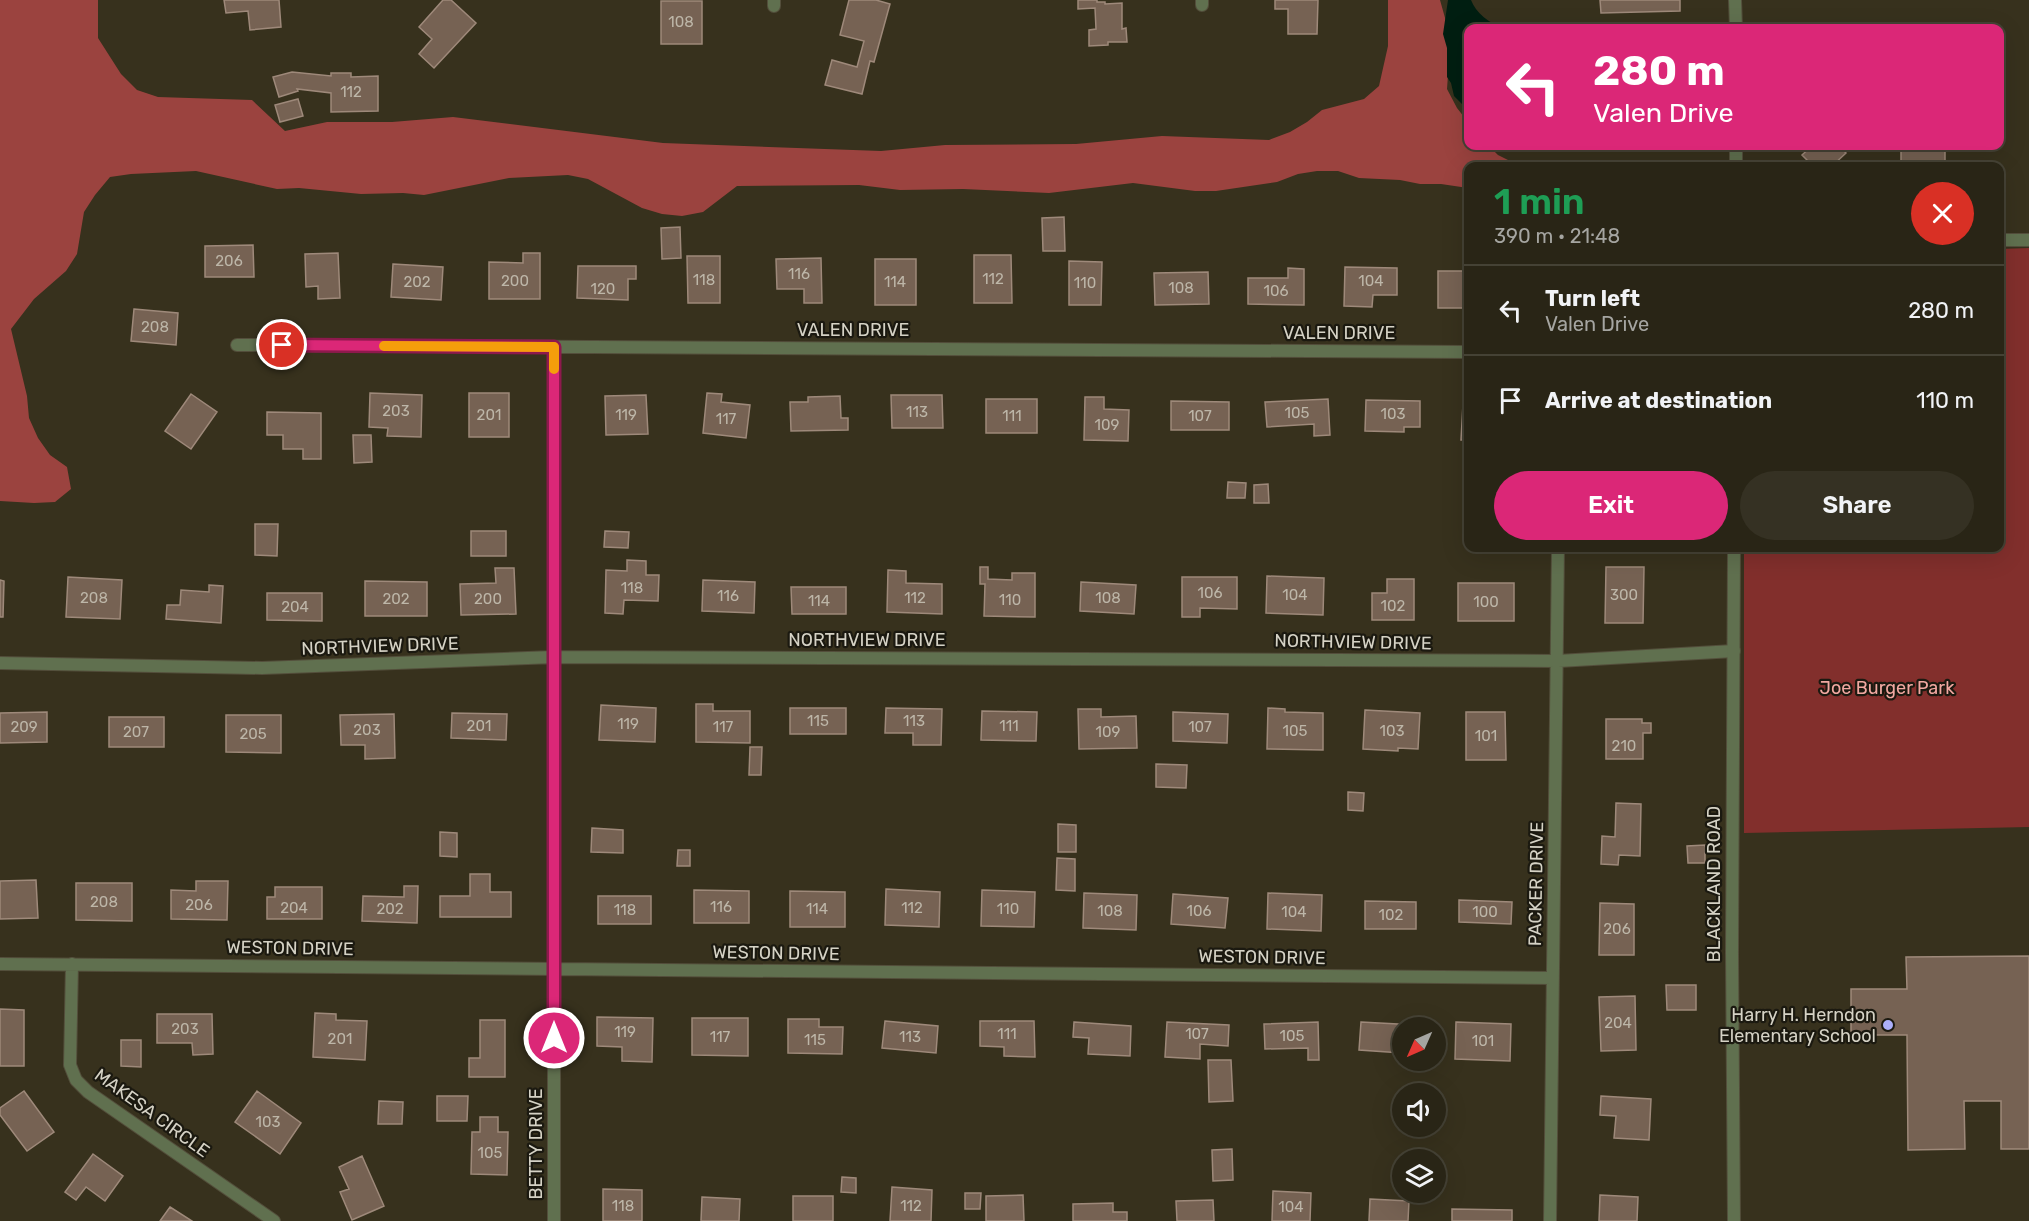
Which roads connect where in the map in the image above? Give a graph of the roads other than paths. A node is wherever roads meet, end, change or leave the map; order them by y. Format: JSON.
{"nodes":[{"id":1,"x":1735,"y":0,"type":"edge"},
{"id":2,"x":1736,"y":24,"type":"edge"},
{"id":3,"x":2004,"y":240,"type":"edge"},
{"id":4,"x":2029,"y":240,"type":"edge"},
{"id":5,"x":237,"y":345,"type":"dead end"},
{"id":6,"x":554,"y":347,"type":"junction"},
{"id":7,"x":1464,"y":352,"type":"edge"},
{"id":8,"x":1558,"y":552,"type":"edge"},
{"id":9,"x":1734,"y":552,"type":"edge"},
{"id":10,"x":1734,"y":651,"type":"junction"},
{"id":11,"x":554,"y":657,"type":"junction"},
{"id":12,"x":1558,"y":661,"type":"junction"},
{"id":13,"x":0,"y":663,"type":"edge"},
{"id":14,"x":0,"y":964,"type":"edge"},
{"id":15,"x":72,"y":964,"type":"junction"},
{"id":16,"x":554,"y":969,"type":"junction"},
{"id":17,"x":1553,"y":978,"type":"junction"},
{"id":18,"x":274,"y":1221,"type":"edge"},
{"id":19,"x":554,"y":1221,"type":"edge"},
{"id":20,"x":1550,"y":1221,"type":"edge"},
{"id":21,"x":1734,"y":1221,"type":"edge"}],
"edges":[{"from":1,"to":2,"type":"street"},
{"from":3,"to":4,"type":"street"},
{"from":5,"to":6,"type":"street","name":"VALEN DRIVE"},
{"from":6,"to":7,"type":"street","name":"VALEN DRIVE"},
{"from":6,"to":11,"type":"street","name":"BETTY DRIVE"},
{"from":8,"to":12,"type":"street","name":"PACKER DRIVE"},
{"from":9,"to":10,"type":"street","name":"BLACKLAND ROAD"},
{"from":10,"to":12,"type":"street","name":"NORTHVIEW DRIVE"},
{"from":10,"to":21,"type":"street","name":"BLACKLAND ROAD"},
{"from":11,"to":12,"type":"street","name":"NORTHVIEW DRIVE"},
{"from":11,"to":13,"type":"street","name":"NORTHVIEW DRIVE"},
{"from":11,"to":16,"type":"street","name":"BETTY DRIVE"},
{"from":12,"to":17,"type":"street","name":"PACKER DRIVE"},
{"from":14,"to":15,"type":"street","name":"WESTON DRIVE"},
{"from":15,"to":16,"type":"street","name":"WESTON DRIVE"},
{"from":15,"to":18,"type":"street","name":"MAKESA CIRCLE"},
{"from":16,"to":17,"type":"street","name":"WESTON DRIVE"},
{"from":16,"to":19,"type":"street","name":"BETTY DRIVE"},
{"from":17,"to":20,"type":"street","name":"PACKER DRIVE"}]}
